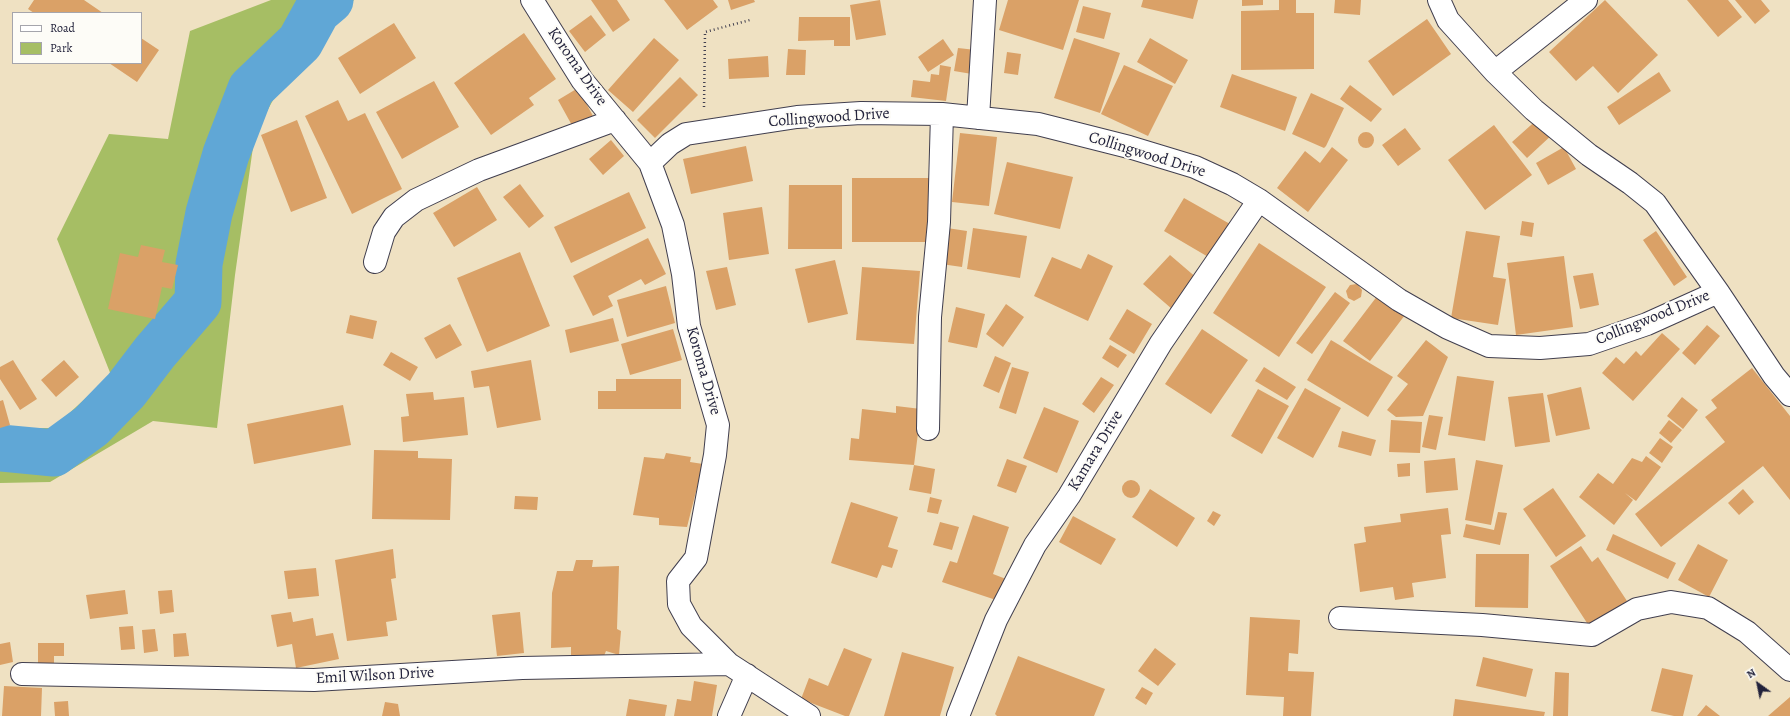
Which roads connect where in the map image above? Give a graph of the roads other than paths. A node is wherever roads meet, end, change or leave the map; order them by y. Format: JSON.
{"nodes":[{"id":1,"x":532,"y":0,"type":"edge"},
{"id":2,"x":985,"y":0,"type":"edge"},
{"id":3,"x":1439,"y":0,"type":"edge"},
{"id":4,"x":1586,"y":0,"type":"edge"},
{"id":5,"x":1495,"y":72,"type":"junction"},
{"id":6,"x":942,"y":114,"type":"junction"},
{"id":7,"x":978,"y":118,"type":"junction"},
{"id":8,"x":614,"y":120,"type":"junction"},
{"id":9,"x":650,"y":163,"type":"junction"},
{"id":10,"x":1259,"y":200,"type":"junction"},
{"id":11,"x":375,"y":262,"type":"dead end"},
{"id":12,"x":1718,"y":292,"type":"junction"},
{"id":13,"x":1790,"y":395,"type":"edge"},
{"id":14,"x":928,"y":429,"type":"dead end"},
{"id":15,"x":1340,"y":618,"type":"dead end"},
{"id":16,"x":738,"y":670,"type":"junction"},
{"id":17,"x":1790,"y":670,"type":"edge"},
{"id":18,"x":22,"y":674,"type":"dead end"},
{"id":19,"x":729,"y":716,"type":"edge"},
{"id":20,"x":809,"y":716,"type":"edge"},
{"id":21,"x":958,"y":716,"type":"edge"}],
"edges":[{"from":1,"to":8,"type":"street","name":"Koroma Drive"},
{"from":2,"to":7,"type":"street"},
{"from":3,"to":5,"type":"street"},
{"from":4,"to":5,"type":"street"},
{"from":5,"to":12,"type":"street"},
{"from":6,"to":7,"type":"street","name":"Collingwood Drive"},
{"from":6,"to":9,"type":"street","name":"Collingwood Drive"},
{"from":6,"to":14,"type":"street"},
{"from":7,"to":10,"type":"street","name":"Collingwood Drive"},
{"from":8,"to":9,"type":"street","name":"Koroma Drive"},
{"from":8,"to":11,"type":"street"},
{"from":9,"to":16,"type":"street","name":"Koroma Drive"},
{"from":10,"to":12,"type":"street","name":"Collingwood Drive"},
{"from":10,"to":21,"type":"street","name":"Kamara Drive"},
{"from":12,"to":13,"type":"street"},
{"from":15,"to":17,"type":"street"},
{"from":16,"to":18,"type":"street","name":"Emil Wilson Drive"},
{"from":16,"to":19,"type":"street"},
{"from":16,"to":20,"type":"street","name":"Koroma Drive"}]}
